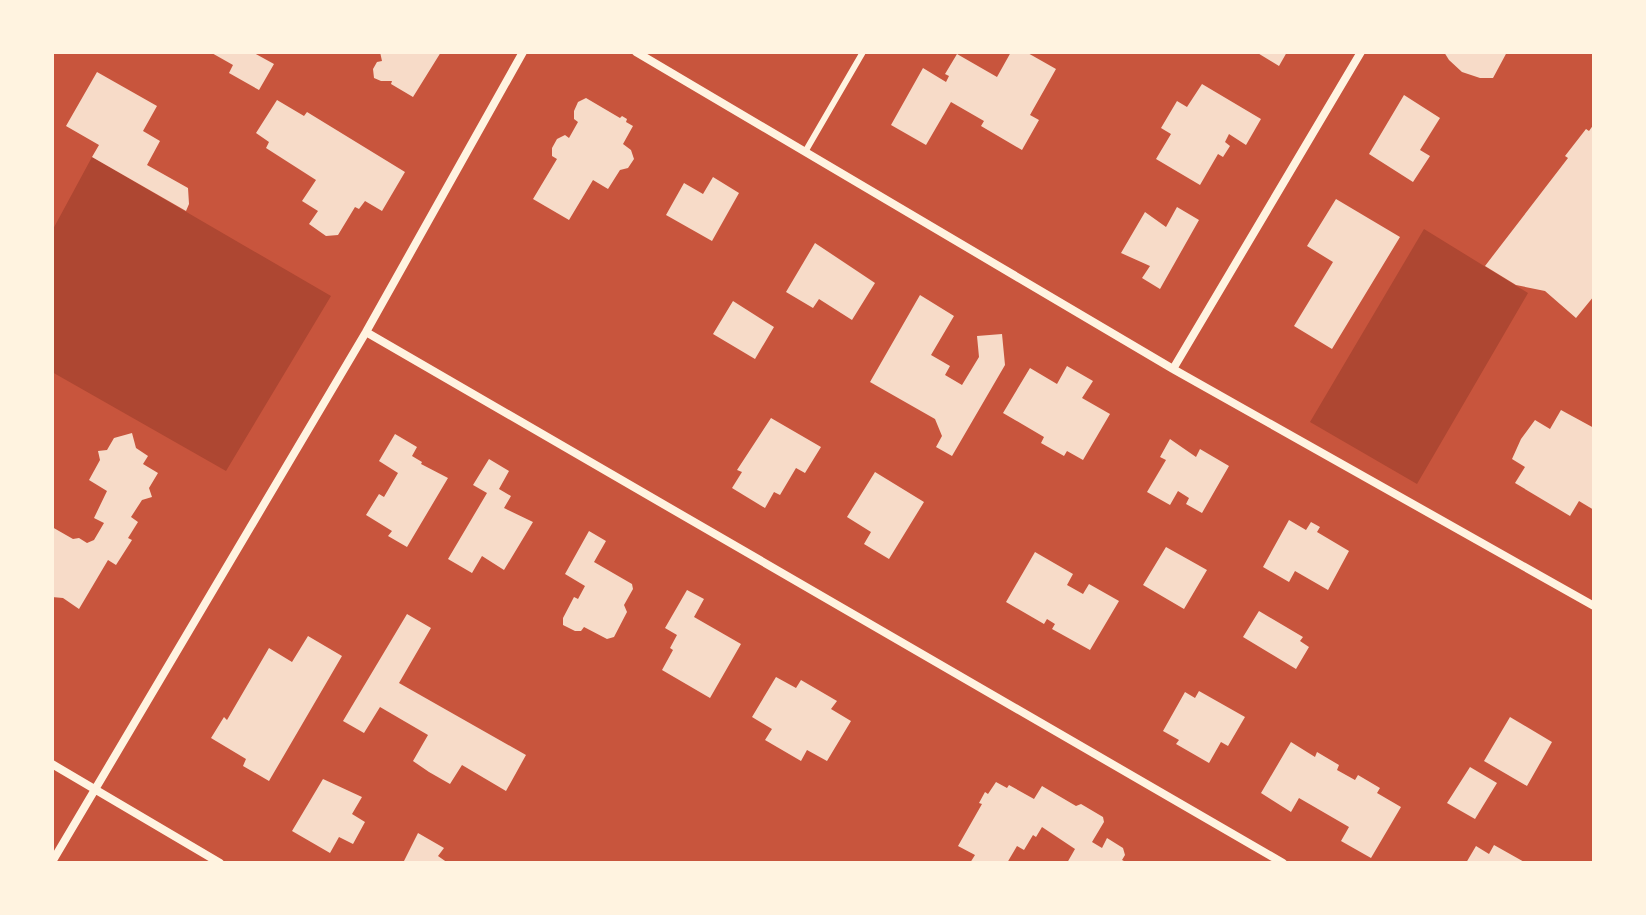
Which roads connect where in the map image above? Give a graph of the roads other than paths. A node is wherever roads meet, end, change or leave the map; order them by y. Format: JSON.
{"nodes":[{"id":1,"x":523,"y":52,"type":"edge"},
{"id":2,"x":636,"y":52,"type":"edge"},
{"id":3,"x":863,"y":52,"type":"edge"},
{"id":4,"x":1361,"y":52,"type":"edge"},
{"id":5,"x":805,"y":152,"type":"junction"},
{"id":6,"x":366,"y":332,"type":"junction"},
{"id":7,"x":1173,"y":369,"type":"junction"},
{"id":8,"x":1594,"y":606,"type":"edge"},
{"id":9,"x":52,"y":764,"type":"edge"},
{"id":10,"x":95,"y":789,"type":"junction"},
{"id":11,"x":52,"y":862,"type":"edge"},
{"id":12,"x":220,"y":863,"type":"edge"},
{"id":13,"x":1283,"y":863,"type":"edge"}],
"edges":[{"from":1,"to":6,"type":"street"},
{"from":2,"to":5,"type":"street"},
{"from":3,"to":5,"type":"lane"},
{"from":4,"to":7,"type":"street"},
{"from":5,"to":7,"type":"street"},
{"from":6,"to":10,"type":"street"},
{"from":6,"to":13,"type":"street"},
{"from":7,"to":8,"type":"street"},
{"from":9,"to":10,"type":"street"},
{"from":10,"to":11,"type":"street"},
{"from":10,"to":12,"type":"street"}]}
